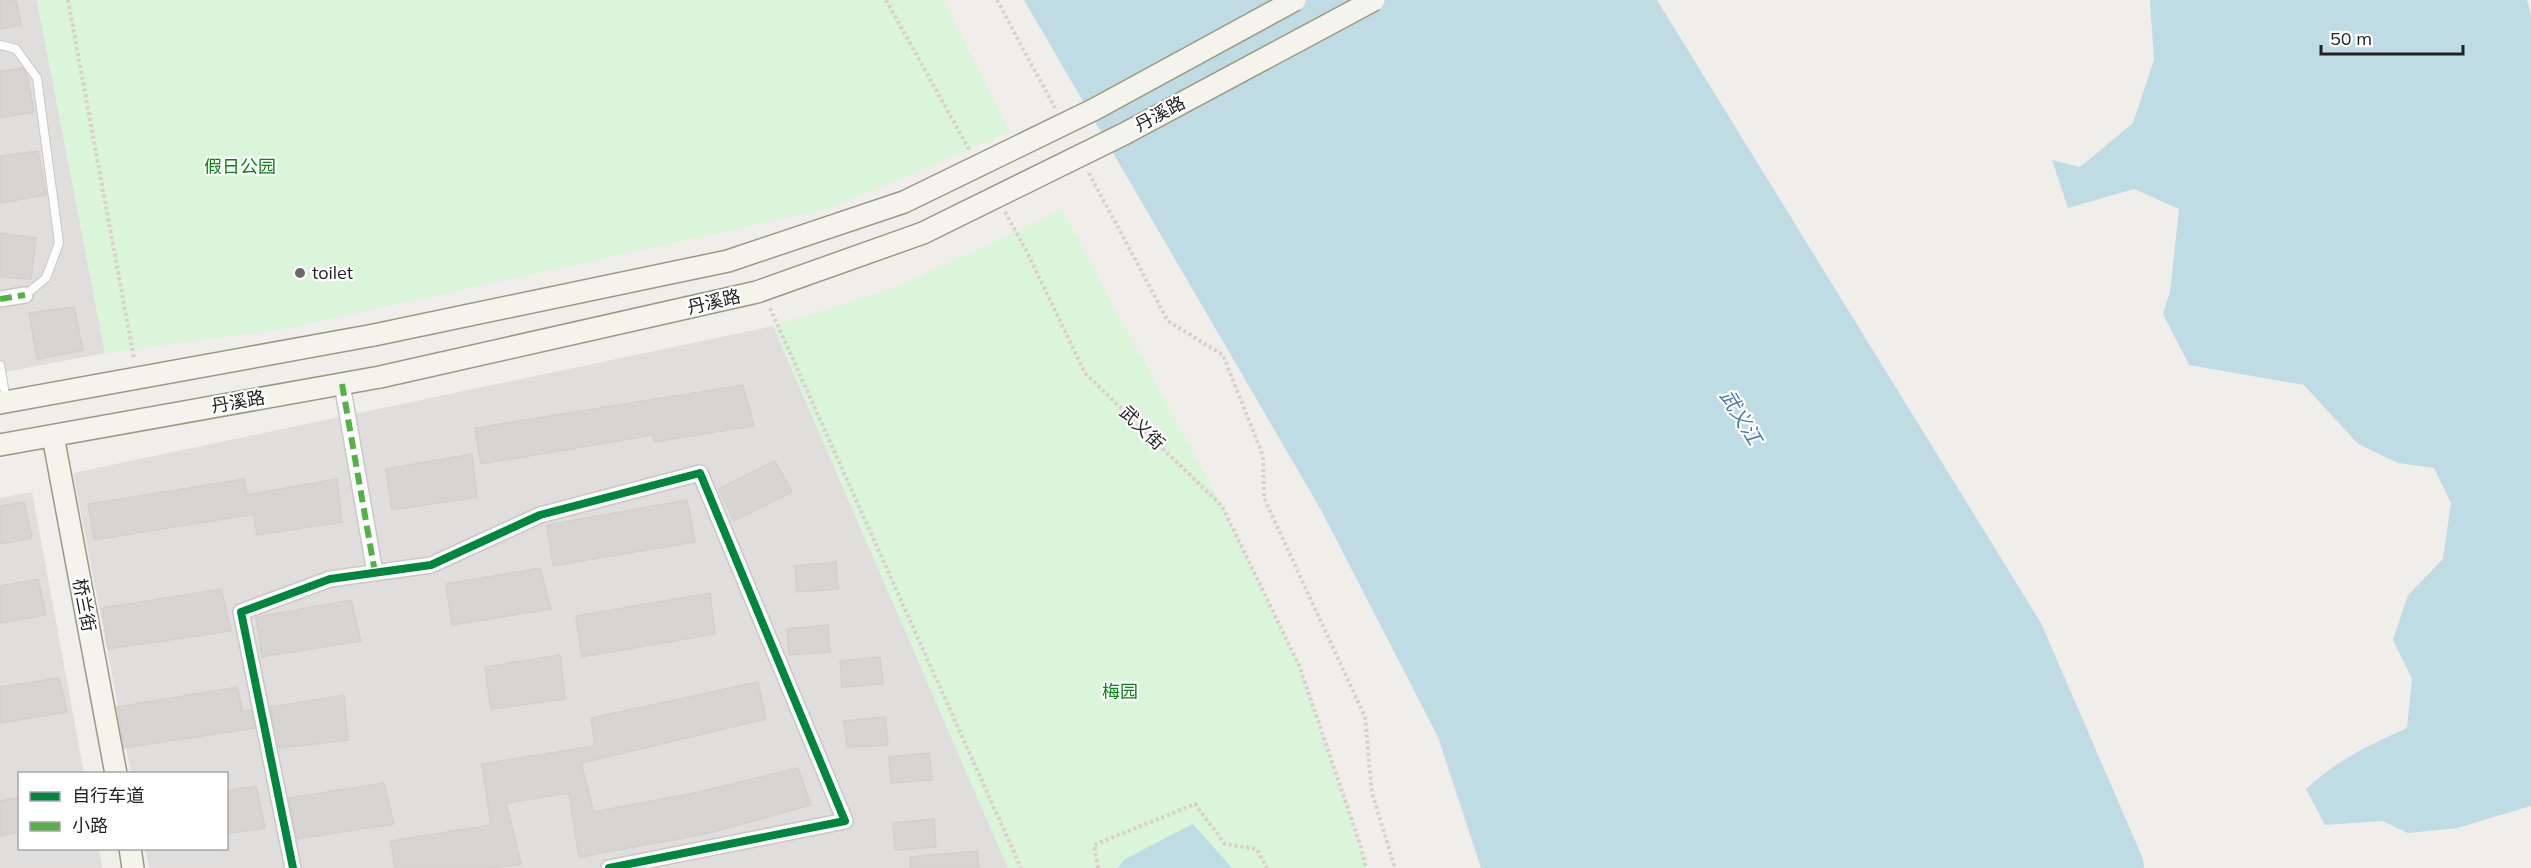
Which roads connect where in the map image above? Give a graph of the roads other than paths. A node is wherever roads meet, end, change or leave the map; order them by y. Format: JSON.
{"nodes":[{"id":1,"x":1295,"y":0,"type":"edge"},
{"id":2,"x":1374,"y":0,"type":"edge"},
{"id":3,"x":0,"y":45,"type":"edge"},
{"id":4,"x":25,"y":295,"type":"joint"},
{"id":5,"x":0,"y":299,"type":"edge"},
{"id":6,"x":0,"y":365,"type":"edge"},
{"id":7,"x":342,"y":384,"type":"junction"},
{"id":8,"x":3,"y":402,"type":"edge"},
{"id":9,"x":52,"y":436,"type":"junction"},
{"id":10,"x":0,"y":446,"type":"edge"},
{"id":11,"x":375,"y":573,"type":"junction"},
{"id":12,"x":116,"y":772,"type":"edge"},
{"id":13,"x":129,"y":850,"type":"edge"},
{"id":14,"x":618,"y":867,"type":"edge"},
{"id":15,"x":133,"y":868,"type":"edge"},
{"id":16,"x":293,"y":868,"type":"edge"}],
"edges":[{"from":1,"to":8,"type":"main road","name":"丹溪路","bridge":true},
{"from":2,"to":7,"type":"main road","name":"丹溪路","bridge":true},
{"from":3,"to":4,"type":"lane"},
{"from":4,"to":5,"type":"street"},
{"from":6,"to":8,"type":"lane"},
{"from":7,"to":9,"type":"main road","name":"丹溪路"},
{"from":7,"to":11,"type":"street"},
{"from":9,"to":10,"type":"main road","name":"丹溪路"},
{"from":9,"to":12,"type":"main road","name":"桥兰街"},
{"from":11,"to":14,"type":"street"},
{"from":11,"to":16,"type":"street"},
{"from":13,"to":15,"type":"main road"}]}
